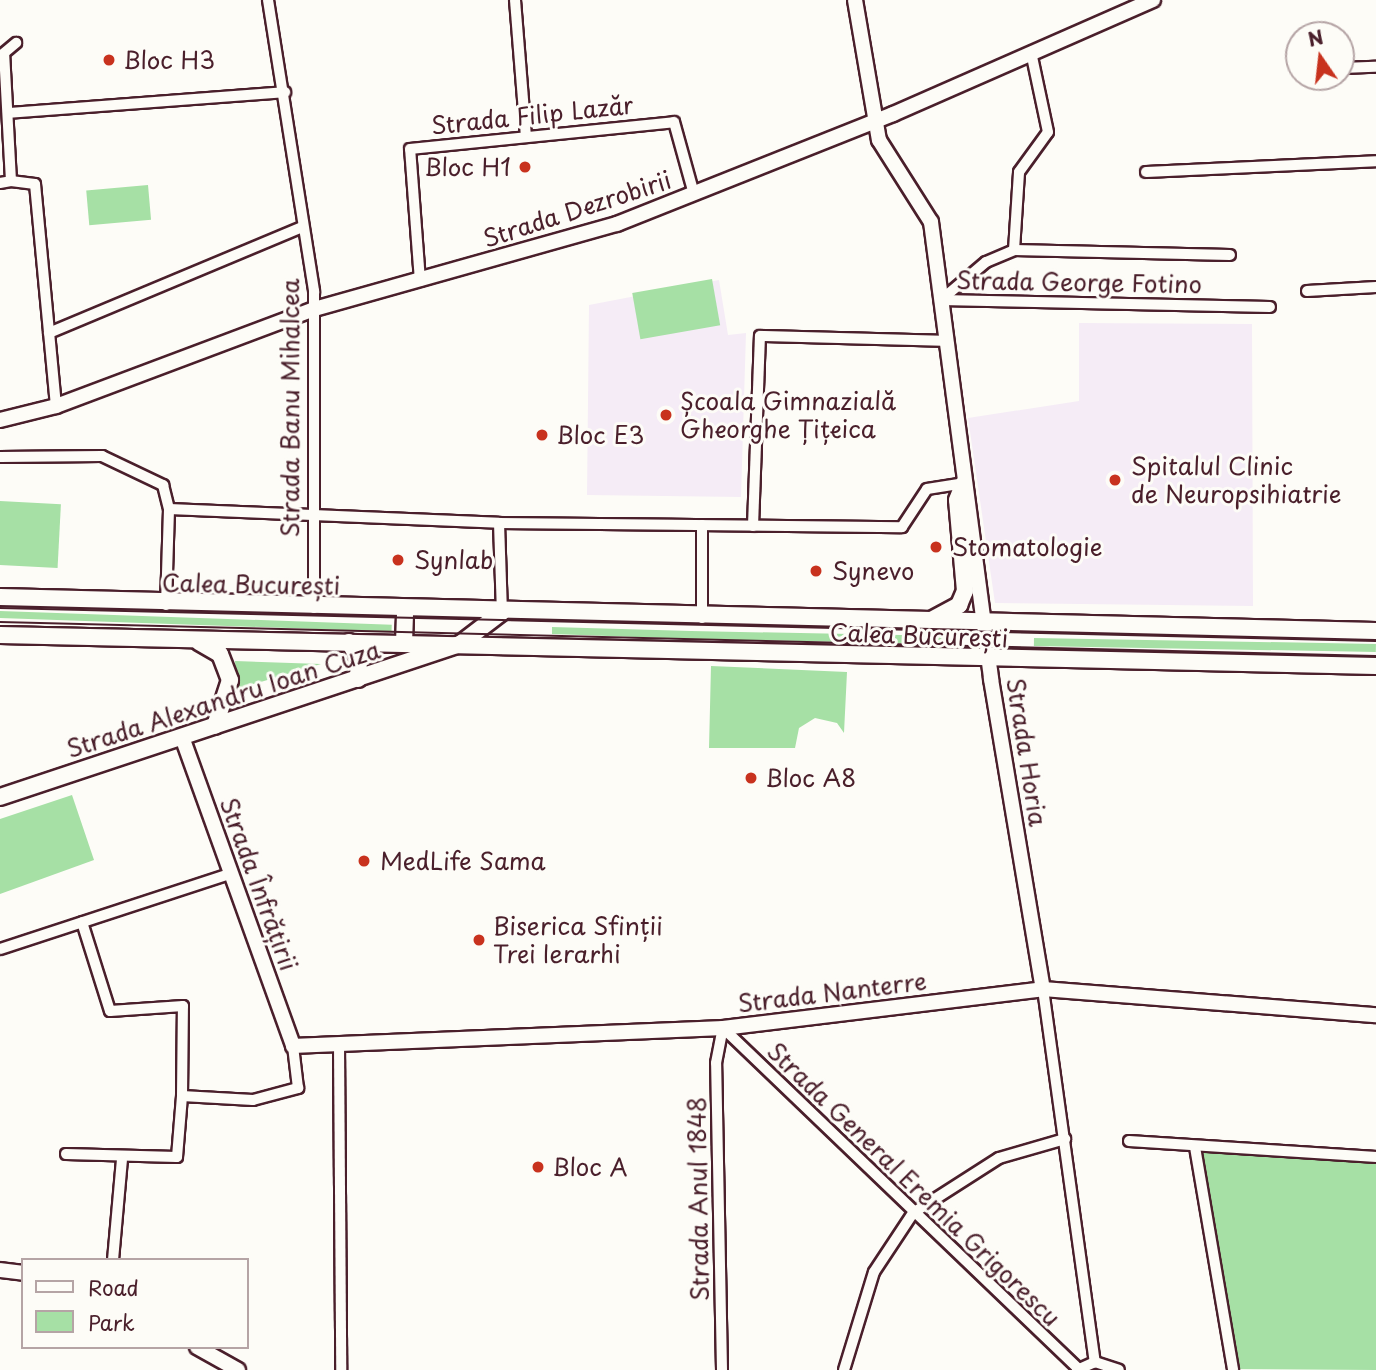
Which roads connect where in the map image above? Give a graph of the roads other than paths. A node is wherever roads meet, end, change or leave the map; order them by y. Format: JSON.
{"nodes":[{"id":1,"x":268,"y":0,"type":"edge"},
{"id":2,"x":515,"y":0,"type":"edge"},
{"id":3,"x":855,"y":0,"type":"edge"},
{"id":4,"x":1153,"y":0,"type":"edge"},
{"id":5,"x":16,"y":43,"type":"dead end"},
{"id":6,"x":1031,"y":52,"type":"junction"},
{"id":7,"x":1376,"y":67,"type":"edge"},
{"id":8,"x":1355,"y":68,"type":"edge"},
{"id":9,"x":285,"y":92,"type":"junction"},
{"id":10,"x":8,"y":113,"type":"junction"},
{"id":11,"x":873,"y":122,"type":"junction"},
{"id":12,"x":526,"y":137,"type":"junction"},
{"id":13,"x":1376,"y":161,"type":"edge"},
{"id":14,"x":1146,"y":172,"type":"dead end"},
{"id":15,"x":6,"y":182,"type":"edge"},
{"id":16,"x":694,"y":194,"type":"junction"},
{"id":17,"x":303,"y":227,"type":"junction"},
{"id":18,"x":1014,"y":250,"type":"junction"},
{"id":19,"x":1230,"y":255,"type":"dead end"},
{"id":20,"x":420,"y":281,"type":"junction"},
{"id":21,"x":1376,"y":287,"type":"edge"},
{"id":22,"x":1307,"y":291,"type":"dead end"},
{"id":23,"x":941,"y":300,"type":"junction"},
{"id":24,"x":1270,"y":307,"type":"dead end"},
{"id":25,"x":314,"y":309,"type":"junction"},
{"id":26,"x":49,"y":333,"type":"junction"},
{"id":27,"x":946,"y":341,"type":"junction"},
{"id":28,"x":56,"y":406,"type":"junction"},
{"id":29,"x":0,"y":420,"type":"edge"},
{"id":30,"x":0,"y":457,"type":"edge"},
{"id":31,"x":964,"y":483,"type":"junction"},
{"id":32,"x":169,"y":509,"type":"junction"},
{"id":33,"x":311,"y":515,"type":"junction"},
{"id":34,"x":499,"y":523,"type":"junction"},
{"id":35,"x":702,"y":525,"type":"junction"},
{"id":36,"x":753,"y":526,"type":"junction"},
{"id":37,"x":0,"y":597,"type":"edge"},
{"id":38,"x":166,"y":605,"type":"junction"},
{"id":39,"x":314,"y":608,"type":"junction"},
{"id":40,"x":405,"y":610,"type":"junction"},
{"id":41,"x":502,"y":612,"type":"junction"},
{"id":42,"x":702,"y":618,"type":"junction"},
{"id":43,"x":927,"y":621,"type":"junction"},
{"id":44,"x":985,"y":623,"type":"junction"},
{"id":45,"x":1376,"y":631,"type":"edge"},
{"id":46,"x":0,"y":635,"type":"edge"},
{"id":47,"x":193,"y":640,"type":"junction"},
{"id":48,"x":349,"y":642,"type":"junction"},
{"id":49,"x":404,"y":643,"type":"junction"},
{"id":50,"x":460,"y":644,"type":"junction"},
{"id":51,"x":990,"y":661,"type":"junction"},
{"id":52,"x":1376,"y":666,"type":"edge"},
{"id":53,"x":358,"y":679,"type":"junction"},
{"id":54,"x":215,"y":726,"type":"junction"},
{"id":55,"x":182,"y":737,"type":"junction"},
{"id":56,"x":0,"y":797,"type":"edge"},
{"id":57,"x":230,"y":874,"type":"junction"},
{"id":58,"x":82,"y":922,"type":"junction"},
{"id":59,"x":0,"y":949,"type":"edge"},
{"id":60,"x":1043,"y":989,"type":"junction"},
{"id":61,"x":1376,"y":1015,"type":"edge"},
{"id":62,"x":723,"y":1028,"type":"junction"},
{"id":63,"x":293,"y":1046,"type":"junction"},
{"id":64,"x":339,"y":1046,"type":"junction"},
{"id":65,"x":182,"y":1096,"type":"junction"},
{"id":66,"x":1065,"y":1139,"type":"junction"},
{"id":67,"x":1129,"y":1142,"type":"dead end"},
{"id":68,"x":1195,"y":1147,"type":"junction"},
{"id":69,"x":66,"y":1154,"type":"dead end"},
{"id":70,"x":1376,"y":1157,"type":"edge"},
{"id":71,"x":122,"y":1160,"type":"junction"},
{"id":72,"x":913,"y":1213,"type":"junction"},
{"id":73,"x":113,"y":1258,"type":"edge"},
{"id":74,"x":0,"y":1270,"type":"edge"},
{"id":75,"x":21,"y":1273,"type":"edge"},
{"id":76,"x":201,"y":1349,"type":"edge"},
{"id":77,"x":1095,"y":1362,"type":"junction"},
{"id":78,"x":1078,"y":1369,"type":"edge"},
{"id":79,"x":238,"y":1370,"type":"edge"},
{"id":80,"x":341,"y":1370,"type":"edge"},
{"id":81,"x":722,"y":1370,"type":"edge"},
{"id":82,"x":844,"y":1370,"type":"edge"},
{"id":83,"x":1119,"y":1370,"type":"edge"},
{"id":84,"x":1233,"y":1370,"type":"edge"}],
"edges":[{"from":1,"to":9,"type":"street","name":"Strada Banu Mihalcea"},
{"from":2,"to":12,"type":"street"},
{"from":3,"to":11,"type":"street","name":"Strada Horia"},
{"from":4,"to":6,"type":"street","name":"Strada Dezrobirii"},
{"from":5,"to":10,"type":"street"},
{"from":6,"to":11,"type":"street","name":"Strada Dezrobirii"},
{"from":6,"to":18,"type":"street"},
{"from":7,"to":8,"type":"street"},
{"from":9,"to":10,"type":"street"},
{"from":9,"to":17,"type":"street","name":"Strada Banu Mihalcea"},
{"from":10,"to":15,"type":"street"},
{"from":11,"to":16,"type":"street","name":"Strada Dezrobirii"},
{"from":11,"to":23,"type":"street","name":"Strada Horia"},
{"from":12,"to":16,"type":"street","name":"Strada Filip Lazăr"},
{"from":12,"to":20,"type":"street","name":"Strada Filip Lazăr"},
{"from":13,"to":14,"type":"street"},
{"from":15,"to":26,"type":"street"},
{"from":16,"to":20,"type":"street","name":"Strada Dezrobirii"},
{"from":17,"to":25,"type":"street","name":"Strada Banu Mihalcea"},
{"from":17,"to":26,"type":"street"},
{"from":18,"to":19,"type":"street","name":"Strada George Fotino"},
{"from":18,"to":23,"type":"street","name":"Strada George Fotino"},
{"from":20,"to":25,"type":"street","name":"Strada Dezrobirii"},
{"from":21,"to":22,"type":"street"},
{"from":23,"to":24,"type":"street","name":"Strada George Fotino"},
{"from":23,"to":27,"type":"street","name":"Strada Horia"},
{"from":25,"to":28,"type":"street","name":"Strada Dezrobirii"},
{"from":25,"to":33,"type":"street","name":"Strada Banu Mihalcea"},
{"from":26,"to":28,"type":"street"},
{"from":27,"to":31,"type":"street","name":"Strada Horia"},
{"from":27,"to":36,"type":"street"},
{"from":28,"to":29,"type":"street","name":"Strada Dezrobirii"},
{"from":30,"to":32,"type":"street"},
{"from":31,"to":36,"type":"street"},
{"from":31,"to":43,"type":"main road"},
{"from":31,"to":44,"type":"street","name":"Strada Horia"},
{"from":32,"to":33,"type":"street"},
{"from":32,"to":38,"type":"street"},
{"from":33,"to":34,"type":"street"},
{"from":33,"to":39,"type":"street","name":"Strada Banu Mihalcea"},
{"from":34,"to":35,"type":"street"},
{"from":34,"to":41,"type":"street"},
{"from":35,"to":36,"type":"street"},
{"from":35,"to":42,"type":"street"},
{"from":37,"to":38,"type":"main road","name":"Calea București"},
{"from":38,"to":39,"type":"main road","name":"Calea București"},
{"from":39,"to":40,"type":"main road","name":"Calea București"},
{"from":40,"to":41,"type":"main road","name":"Calea București"},
{"from":40,"to":49,"type":"main road"},
{"from":41,"to":42,"type":"main road","name":"Calea București"},
{"from":41,"to":50,"type":"main road"},
{"from":42,"to":43,"type":"main road","name":"Calea București"},
{"from":43,"to":44,"type":"main road","name":"Calea București"},
{"from":44,"to":45,"type":"main road","name":"Calea București"},
{"from":44,"to":51,"type":"street","name":"Strada Horia"},
{"from":46,"to":47,"type":"main road","name":"Calea București"},
{"from":47,"to":48,"type":"main road","name":"Calea București"},
{"from":47,"to":54,"type":"main road"},
{"from":48,"to":49,"type":"main road","name":"Calea București"},
{"from":48,"to":53,"type":"main road"},
{"from":49,"to":50,"type":"main road","name":"Calea București"},
{"from":50,"to":51,"type":"main road","name":"Calea București"},
{"from":50,"to":53,"type":"main road","name":"Strada Alexandru Ioan Cuza"},
{"from":51,"to":52,"type":"main road","name":"Calea București"},
{"from":51,"to":60,"type":"street","name":"Strada Horia"},
{"from":53,"to":54,"type":"main road","name":"Strada Alexandru Ioan Cuza"},
{"from":54,"to":55,"type":"main road","name":"Strada Alexandru Ioan Cuza"},
{"from":55,"to":56,"type":"main road","name":"Strada Alexandru Ioan Cuza"},
{"from":55,"to":57,"type":"street","name":"Strada Înfrățirii"},
{"from":57,"to":58,"type":"street"},
{"from":57,"to":63,"type":"street","name":"Strada Înfrățirii"},
{"from":58,"to":59,"type":"street"},
{"from":58,"to":65,"type":"street"},
{"from":60,"to":61,"type":"street","name":"Strada Nanterre"},
{"from":60,"to":62,"type":"street","name":"Strada Nanterre"},
{"from":60,"to":66,"type":"street","name":"Strada Horia"},
{"from":62,"to":64,"type":"street","name":"Strada Nanterre"},
{"from":62,"to":72,"type":"street","name":"Strada General Eremia Grigorescu"},
{"from":62,"to":81,"type":"street","name":"Strada Anul 1848"},
{"from":63,"to":64,"type":"street","name":"Strada Nanterre"},
{"from":63,"to":65,"type":"street"},
{"from":64,"to":80,"type":"street"},
{"from":65,"to":71,"type":"street"},
{"from":66,"to":72,"type":"street"},
{"from":66,"to":77,"type":"street","name":"Strada Horia"},
{"from":67,"to":68,"type":"street"},
{"from":68,"to":70,"type":"street"},
{"from":68,"to":84,"type":"street"},
{"from":69,"to":71,"type":"street"},
{"from":71,"to":73,"type":"street"},
{"from":72,"to":78,"type":"street","name":"Strada General Eremia Grigorescu"},
{"from":72,"to":82,"type":"street"},
{"from":74,"to":75,"type":"street"},
{"from":76,"to":79,"type":"street"},
{"from":77,"to":78,"type":"street"},
{"from":77,"to":83,"type":"street"}]}
